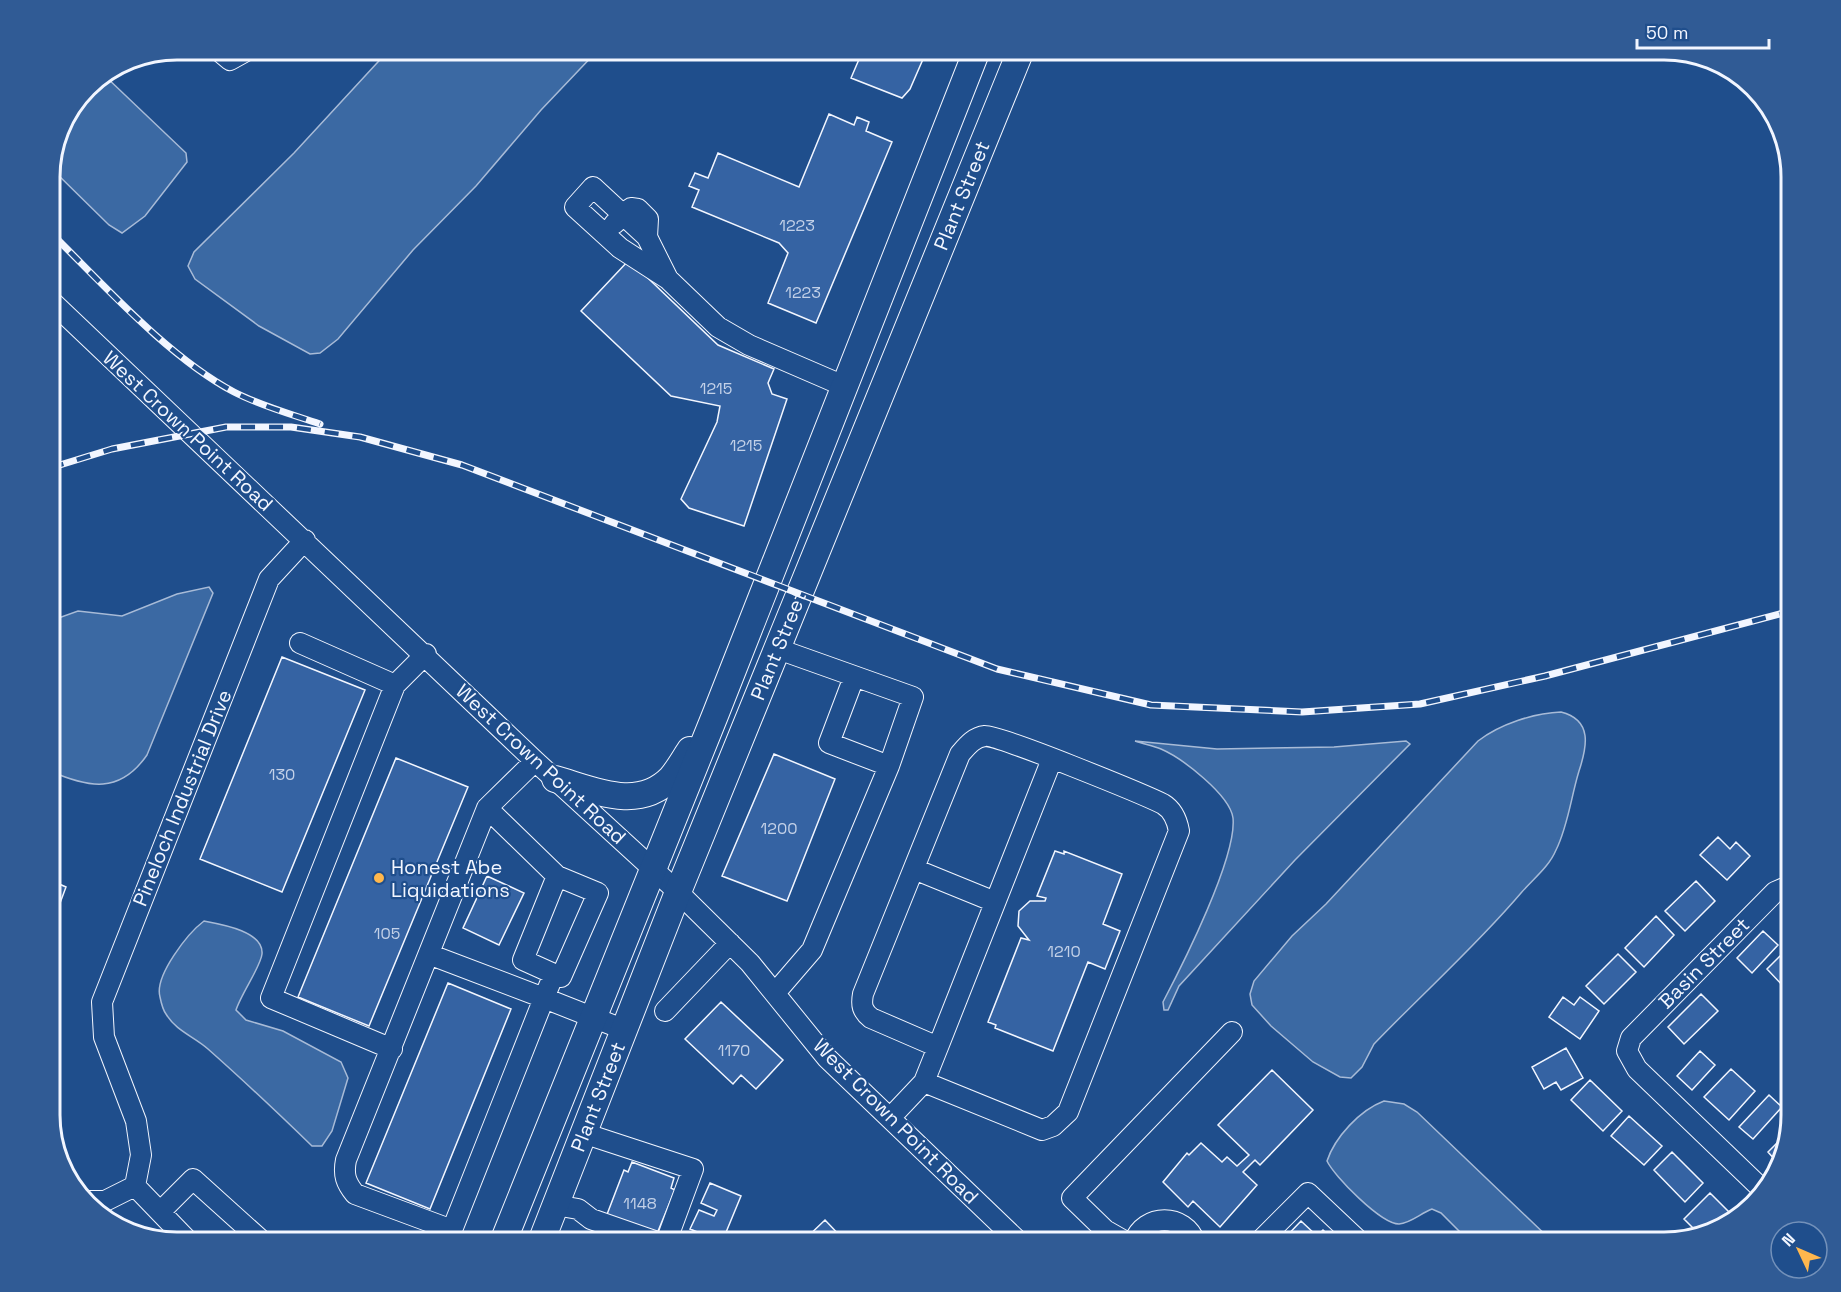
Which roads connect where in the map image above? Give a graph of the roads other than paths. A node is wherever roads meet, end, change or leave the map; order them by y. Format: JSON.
{"nodes":[{"id":1,"x":973,"y":60,"type":"edge"},
{"id":2,"x":1017,"y":60,"type":"edge"},
{"id":3,"x":621,"y":215,"type":"junction"},
{"id":4,"x":606,"y":234,"type":"junction"},
{"id":5,"x":668,"y":279,"type":"junction"},
{"id":6,"x":875,"y":306,"type":"junction"},
{"id":7,"x":60,"y":309,"type":"edge"},
{"id":8,"x":892,"y":368,"type":"junction"},
{"id":9,"x":844,"y":386,"type":"junction"},
{"id":10,"x":862,"y":441,"type":"junction"},
{"id":11,"x":305,"y":540,"type":"junction"},
{"id":12,"x":300,"y":643,"type":"dead end"},
{"id":13,"x":778,"y":649,"type":"junction"},
{"id":14,"x":426,"y":654,"type":"junction"},
{"id":15,"x":854,"y":676,"type":"junction"},
{"id":16,"x":395,"y":685,"type":"junction"},
{"id":17,"x":716,"y":713,"type":"junction"},
{"id":18,"x":1052,"y":759,"type":"junction"},
{"id":19,"x":535,"y":760,"type":"junction"},
{"id":20,"x":889,"y":766,"type":"junction"},
{"id":21,"x":555,"y":779,"type":"junction"},
{"id":22,"x":487,"y":808,"type":"junction"},
{"id":23,"x":652,"y":869,"type":"junction"},
{"id":24,"x":914,"y":869,"type":"junction"},
{"id":25,"x":557,"y":876,"type":"junction"},
{"id":26,"x":1781,"y":889,"type":"edge"},
{"id":27,"x":678,"y":892,"type":"junction"},
{"id":28,"x":995,"y":902,"type":"junction"},
{"id":29,"x":730,"y":943,"type":"junction"},
{"id":30,"x":431,"y":955,"type":"junction"},
{"id":31,"x":554,"y":974,"type":"junction"},
{"id":32,"x":775,"y":993,"type":"junction"},
{"id":33,"x":544,"y":998,"type":"junction"},
{"id":34,"x":665,"y":1011,"type":"dead end"},
{"id":35,"x":592,"y":1017,"type":"junction"},
{"id":36,"x":625,"y":1030,"type":"junction"},
{"id":37,"x":1232,"y":1032,"type":"dead end"},
{"id":38,"x":938,"y":1047,"type":"junction"},
{"id":39,"x":392,"y":1048,"type":"junction"},
{"id":40,"x":924,"y":1082,"type":"junction"},
{"id":41,"x":890,"y":1118,"type":"junction"},
{"id":42,"x":584,"y":1133,"type":"junction"},
{"id":43,"x":1757,"y":1185,"type":"edge"},
{"id":44,"x":135,"y":1186,"type":"junction"},
{"id":45,"x":97,"y":1201,"type":"edge"},
{"id":46,"x":555,"y":1205,"type":"junction"},
{"id":47,"x":160,"y":1212,"type":"junction"},
{"id":48,"x":179,"y":1232,"type":"edge"},
{"id":49,"x":252,"y":1232,"type":"edge"},
{"id":50,"x":507,"y":1232,"type":"edge"},
{"id":51,"x":545,"y":1232,"type":"edge"},
{"id":52,"x":628,"y":1232,"type":"edge"},
{"id":53,"x":670,"y":1232,"type":"edge"},
{"id":54,"x":1009,"y":1232,"type":"edge"},
{"id":55,"x":1108,"y":1232,"type":"edge"},
{"id":56,"x":1140,"y":1232,"type":"edge"},
{"id":57,"x":1190,"y":1232,"type":"edge"},
{"id":58,"x":1269,"y":1232,"type":"edge"},
{"id":59,"x":1349,"y":1232,"type":"edge"}],
"edges":[{"from":1,"to":6,"type":"main road","name":"Plant Street"},
{"from":2,"to":8,"type":"main road","name":"Plant Street"},
{"from":3,"to":4,"type":"street"},
{"from":3,"to":4,"type":"street"},
{"from":3,"to":5,"type":"street"},
{"from":4,"to":5,"type":"street"},
{"from":5,"to":9,"type":"street"},
{"from":6,"to":8,"type":"main road"},
{"from":6,"to":9,"type":"main road","name":"Plant Street"},
{"from":7,"to":11,"type":"street","name":"West Crown Point Road"},
{"from":8,"to":10,"type":"main road","name":"Plant Street"},
{"from":9,"to":10,"type":"main road"},
{"from":9,"to":17,"type":"main road","name":"Plant Street"},
{"from":10,"to":13,"type":"main road","name":"Plant Street"},
{"from":11,"to":14,"type":"street","name":"West Crown Point Road"},
{"from":11,"to":44,"type":"street","name":"Pineloch Industrial Drive"},
{"from":12,"to":16,"type":"street"},
{"from":13,"to":15,"type":"street"},
{"from":13,"to":27,"type":"main road","name":"Plant Street"},
{"from":14,"to":16,"type":"street"},
{"from":14,"to":19,"type":"street","name":"West Crown Point Road"},
{"from":15,"to":20,"type":"street"},
{"from":15,"to":20,"type":"street"},
{"from":16,"to":39,"type":"street"},
{"from":17,"to":21,"type":"main road"},
{"from":17,"to":23,"type":"main road","name":"Plant Street"},
{"from":18,"to":24,"type":"street"},
{"from":18,"to":28,"type":"street"},
{"from":18,"to":40,"type":"street"},
{"from":19,"to":21,"type":"street","name":"West Crown Point Road"},
{"from":19,"to":22,"type":"street"},
{"from":20,"to":32,"type":"street"},
{"from":21,"to":23,"type":"street","name":"West Crown Point Road"},
{"from":22,"to":25,"type":"street"},
{"from":22,"to":30,"type":"street"},
{"from":23,"to":27,"type":"street","name":"West Crown Point Road"},
{"from":23,"to":35,"type":"main road","name":"Plant Street"},
{"from":24,"to":28,"type":"street"},
{"from":24,"to":38,"type":"street"},
{"from":25,"to":31,"type":"street"},
{"from":25,"to":31,"type":"street"},
{"from":26,"to":43,"type":"street","name":"Basin Street"},
{"from":27,"to":29,"type":"street","name":"West Crown Point Road"},
{"from":27,"to":36,"type":"main road","name":"Plant Street"},
{"from":28,"to":38,"type":"street"},
{"from":29,"to":32,"type":"street","name":"West Crown Point Road"},
{"from":29,"to":34,"type":"street"},
{"from":30,"to":33,"type":"street"},
{"from":30,"to":39,"type":"street"},
{"from":31,"to":33,"type":"street"},
{"from":32,"to":41,"type":"street","name":"West Crown Point Road"},
{"from":33,"to":35,"type":"street"},
{"from":33,"to":39,"type":"street"},
{"from":35,"to":36,"type":"street"},
{"from":35,"to":50,"type":"main road","name":"Plant Street"},
{"from":36,"to":42,"type":"main road","name":"Plant Street"},
{"from":37,"to":55,"type":"street"},
{"from":38,"to":40,"type":"street"},
{"from":40,"to":41,"type":"street"},
{"from":41,"to":54,"type":"street","name":"West Crown Point Road"},
{"from":42,"to":46,"type":"main road","name":"Plant Street"},
{"from":42,"to":53,"type":"street"},
{"from":44,"to":45,"type":"street"},
{"from":44,"to":47,"type":"street"},
{"from":46,"to":51,"type":"main road","name":"Plant Street"},
{"from":46,"to":52,"type":"street"},
{"from":47,"to":48,"type":"street"},
{"from":47,"to":49,"type":"street"},
{"from":56,"to":57,"type":"street"},
{"from":58,"to":59,"type":"street"}]}
